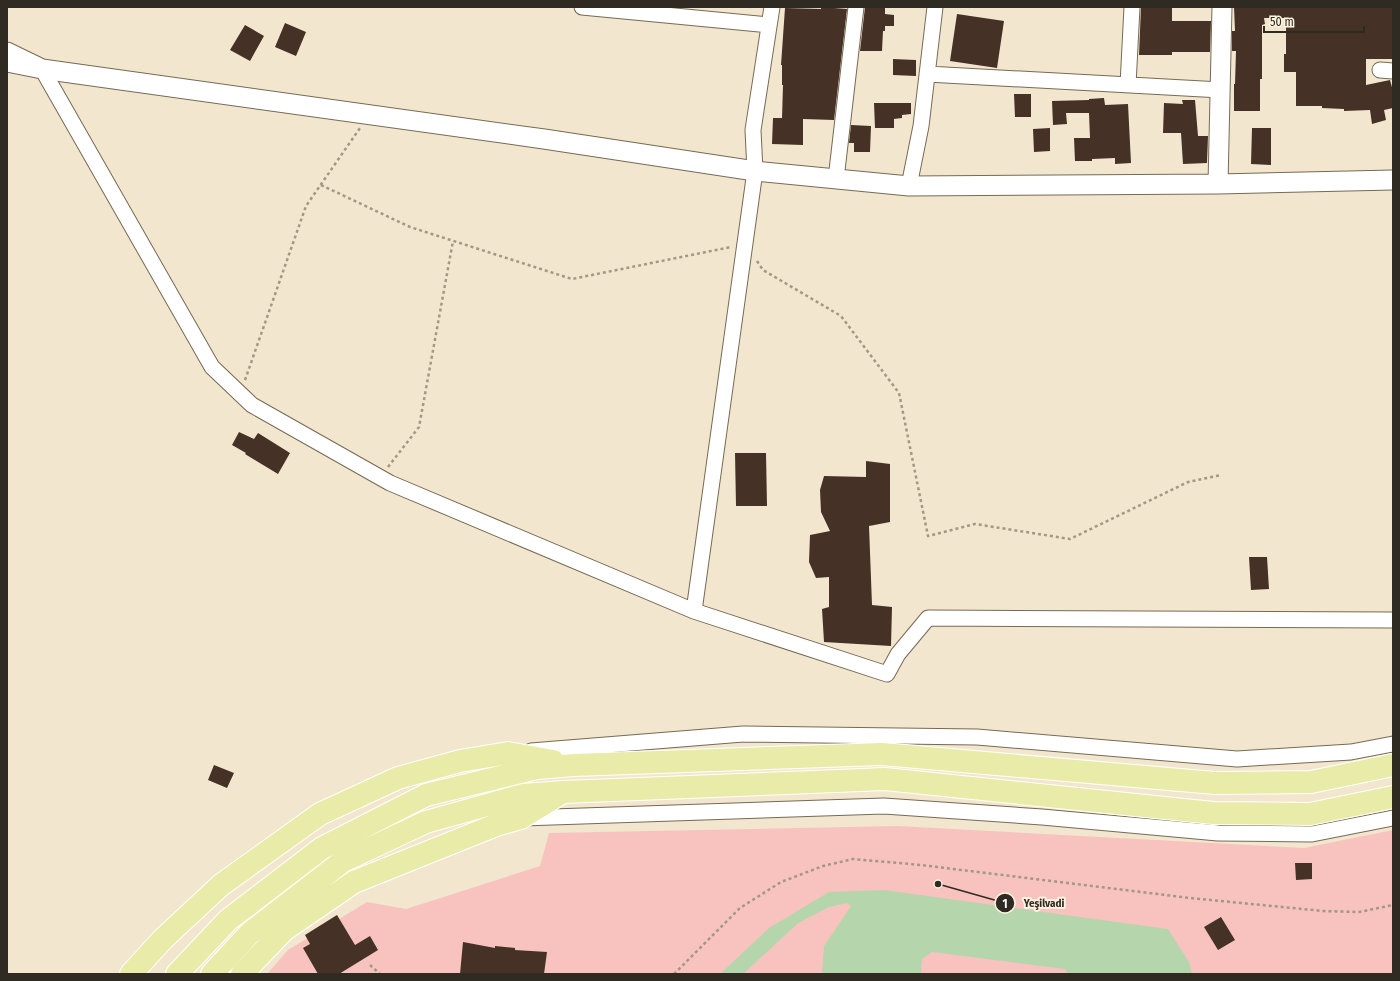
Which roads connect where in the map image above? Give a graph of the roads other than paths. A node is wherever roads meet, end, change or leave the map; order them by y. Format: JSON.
{"nodes":[{"id":1,"x":582,"y":7,"type":"edge"},
{"id":2,"x":772,"y":7,"type":"edge"},
{"id":3,"x":856,"y":7,"type":"edge"},
{"id":4,"x":935,"y":7,"type":"edge"},
{"id":5,"x":1132,"y":7,"type":"edge"},
{"id":6,"x":1222,"y":7,"type":"edge"},
{"id":7,"x":769,"y":25,"type":"junction"},
{"id":8,"x":7,"y":52,"type":"edge"},
{"id":9,"x":7,"y":62,"type":"edge"},
{"id":10,"x":42,"y":69,"type":"junction"},
{"id":11,"x":927,"y":74,"type":"junction"},
{"id":12,"x":1128,"y":85,"type":"junction"},
{"id":13,"x":1221,"y":90,"type":"junction"},
{"id":14,"x":755,"y":171,"type":"junction"},
{"id":15,"x":836,"y":179,"type":"junction"},
{"id":16,"x":1393,"y":180,"type":"edge"},
{"id":17,"x":1218,"y":184,"type":"junction"},
{"id":18,"x":909,"y":186,"type":"junction"},
{"id":19,"x":694,"y":611,"type":"junction"},
{"id":20,"x":1393,"y":620,"type":"edge"},
{"id":21,"x":1393,"y":744,"type":"edge"},
{"id":22,"x":508,"y":753,"type":"junction"},
{"id":23,"x":574,"y":765,"type":"junction"},
{"id":24,"x":1393,"y":765,"type":"edge"},
{"id":25,"x":563,"y":792,"type":"junction"},
{"id":26,"x":1393,"y":797,"type":"edge"},
{"id":27,"x":521,"y":818,"type":"junction"},
{"id":28,"x":1393,"y":818,"type":"edge"},
{"id":29,"x":131,"y":974,"type":"edge"},
{"id":30,"x":177,"y":974,"type":"edge"},
{"id":31,"x":212,"y":974,"type":"edge"},
{"id":32,"x":242,"y":974,"type":"edge"}],
"edges":[{"from":1,"to":7,"type":"street"},
{"from":2,"to":7,"type":"street"},
{"from":3,"to":15,"type":"street"},
{"from":4,"to":11,"type":"street"},
{"from":5,"to":12,"type":"street"},
{"from":6,"to":13,"type":"street"},
{"from":7,"to":14,"type":"street"},
{"from":8,"to":10,"type":"street"},
{"from":9,"to":10,"type":"street"},
{"from":10,"to":14,"type":"street"},
{"from":10,"to":19,"type":"street"},
{"from":11,"to":12,"type":"street"},
{"from":11,"to":18,"type":"street"},
{"from":12,"to":13,"type":"street"},
{"from":13,"to":17,"type":"street"},
{"from":14,"to":15,"type":"street"},
{"from":14,"to":19,"type":"street"},
{"from":15,"to":18,"type":"street"},
{"from":16,"to":17,"type":"street"},
{"from":17,"to":18,"type":"street"},
{"from":19,"to":20,"type":"street"},
{"from":21,"to":22,"type":"street"},
{"from":22,"to":23,"type":"main road"},
{"from":22,"to":29,"type":"main road"},
{"from":23,"to":24,"type":"main road"},
{"from":23,"to":30,"type":"main road"},
{"from":25,"to":26,"type":"main road"},
{"from":25,"to":27,"type":"main road"},
{"from":25,"to":31,"type":"main road"},
{"from":27,"to":28,"type":"street"},
{"from":27,"to":32,"type":"main road"}]}
